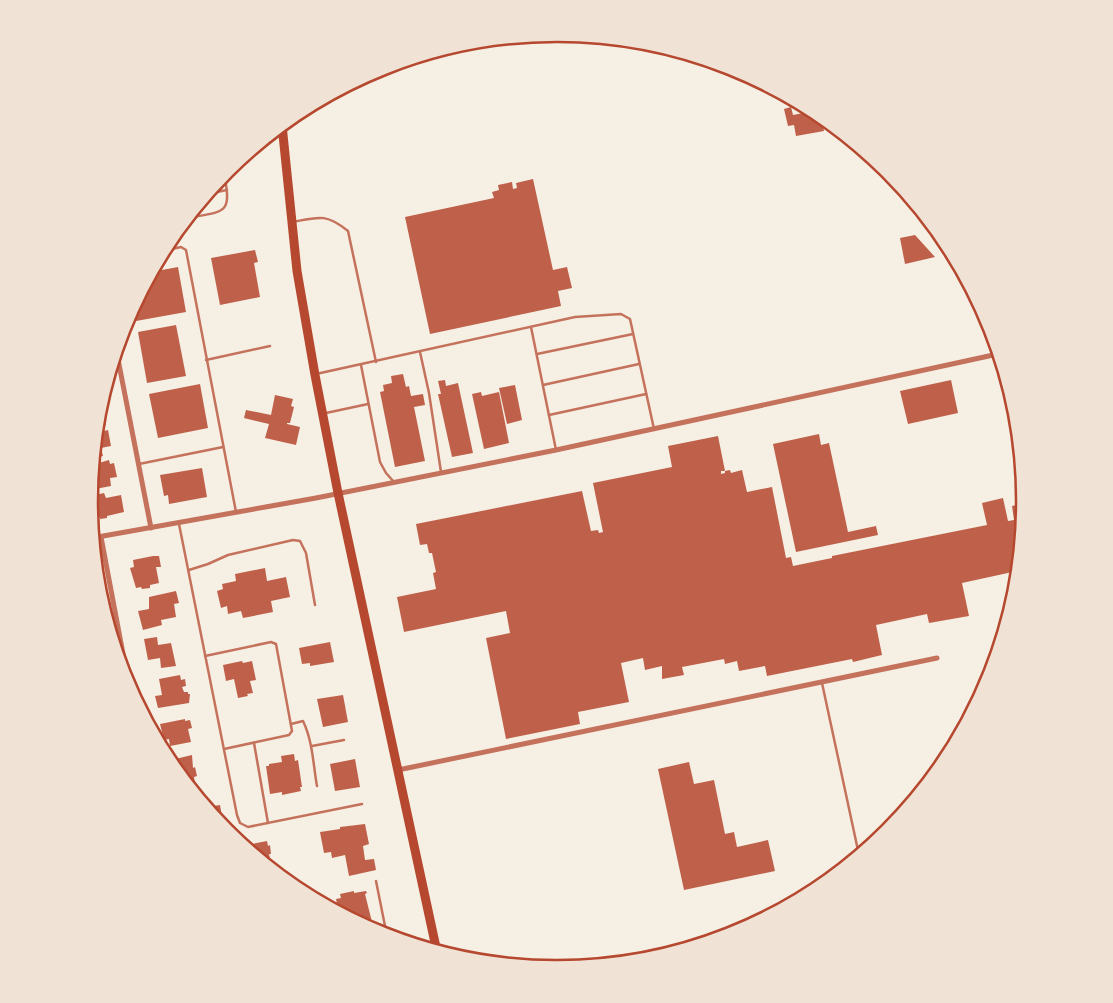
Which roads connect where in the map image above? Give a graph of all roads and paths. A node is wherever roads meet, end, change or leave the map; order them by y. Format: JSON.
{"nodes":[{"id":1,"x":283,"y":133,"type":"edge"},
{"id":2,"x":226,"y":183,"type":"edge"},
{"id":3,"x":227,"y":190,"type":"junction"},
{"id":4,"x":218,"y":192,"type":"edge"},
{"id":5,"x":197,"y":216,"type":"edge"},
{"id":6,"x":292,"y":222,"type":"junction"},
{"id":7,"x":173,"y":249,"type":"edge"},
{"id":8,"x":531,"y":327,"type":"junction"},
{"id":9,"x":633,"y":334,"type":"junction"},
{"id":10,"x":270,"y":346,"type":"dead end"},
{"id":11,"x":420,"y":352,"type":"junction"},
{"id":12,"x":537,"y":354,"type":"junction"},
{"id":13,"x":991,"y":355,"type":"edge"},
{"id":14,"x":206,"y":360,"type":"junction"},
{"id":15,"x":376,"y":362,"type":"junction"},
{"id":16,"x":119,"y":364,"type":"edge"},
{"id":17,"x":640,"y":364,"type":"junction"},
{"id":18,"x":361,"y":365,"type":"junction"},
{"id":19,"x":314,"y":375,"type":"junction"},
{"id":20,"x":543,"y":385,"type":"junction"},
{"id":21,"x":646,"y":394,"type":"junction"},
{"id":22,"x":368,"y":404,"type":"junction"},
{"id":23,"x":323,"y":414,"type":"junction"},
{"id":24,"x":549,"y":415,"type":"junction"},
{"id":25,"x":654,"y":429,"type":"junction"},
{"id":26,"x":222,"y":447,"type":"junction"},
{"id":27,"x":556,"y":450,"type":"junction"},
{"id":28,"x":139,"y":464,"type":"junction"},
{"id":29,"x":441,"y":473,"type":"junction"},
{"id":30,"x":395,"y":482,"type":"junction"},
{"id":31,"x":338,"y":493,"type":"junction"},
{"id":32,"x":236,"y":513,"type":"junction"},
{"id":33,"x":179,"y":524,"type":"junction"},
{"id":34,"x":151,"y":528,"type":"junction"},
{"id":35,"x":101,"y":537,"type":"joint"},
{"id":36,"x":188,"y":570,"type":"junction"},
{"id":37,"x":315,"y":605,"type":"dead end"},
{"id":38,"x":122,"y":650,"type":"edge"},
{"id":39,"x":205,"y":656,"type":"junction"},
{"id":40,"x":937,"y":658,"type":"dead end"},
{"id":41,"x":822,"y":681,"type":"junction"},
{"id":42,"x":291,"y":724,"type":"junction"},
{"id":43,"x":344,"y":740,"type":"dead end"},
{"id":44,"x":254,"y":743,"type":"junction"},
{"id":45,"x":312,"y":746,"type":"junction"},
{"id":46,"x":224,"y":749,"type":"junction"},
{"id":47,"x":398,"y":770,"type":"junction"},
{"id":48,"x":318,"y":786,"type":"dead end"},
{"id":49,"x":362,"y":804,"type":"dead end"},
{"id":50,"x":268,"y":823,"type":"junction"},
{"id":51,"x":858,"y":848,"type":"edge"},
{"id":52,"x":376,"y":881,"type":"dead end"},
{"id":53,"x":385,"y":928,"type":"edge"},
{"id":54,"x":435,"y":944,"type":"edge"}],
"edges":[{"from":1,"to":6,"type":"main road"},
{"from":2,"to":3,"type":"lane"},
{"from":3,"to":4,"type":"lane"},
{"from":3,"to":5,"type":"lane"},
{"from":6,"to":15,"type":"lane"},
{"from":6,"to":19,"type":"main road"},
{"from":7,"to":14,"type":"lane"},
{"from":8,"to":9,"type":"lane"},
{"from":8,"to":11,"type":"lane"},
{"from":8,"to":12,"type":"lane"},
{"from":9,"to":12,"type":"lane"},
{"from":9,"to":17,"type":"lane"},
{"from":10,"to":14,"type":"lane"},
{"from":11,"to":15,"type":"lane"},
{"from":11,"to":29,"type":"lane"},
{"from":12,"to":20,"type":"lane"},
{"from":13,"to":25,"type":"street"},
{"from":14,"to":26,"type":"lane"},
{"from":15,"to":18,"type":"lane"},
{"from":16,"to":28,"type":"street"},
{"from":17,"to":20,"type":"lane"},
{"from":17,"to":21,"type":"lane"},
{"from":18,"to":19,"type":"lane"},
{"from":18,"to":22,"type":"lane"},
{"from":19,"to":23,"type":"main road"},
{"from":20,"to":24,"type":"lane"},
{"from":21,"to":24,"type":"lane"},
{"from":21,"to":25,"type":"lane"},
{"from":22,"to":23,"type":"lane"},
{"from":22,"to":30,"type":"lane"},
{"from":23,"to":31,"type":"main road"},
{"from":24,"to":27,"type":"lane"},
{"from":25,"to":27,"type":"street"},
{"from":26,"to":28,"type":"lane"},
{"from":26,"to":32,"type":"lane"},
{"from":27,"to":29,"type":"street"},
{"from":28,"to":34,"type":"street"},
{"from":29,"to":30,"type":"street"},
{"from":30,"to":31,"type":"street"},
{"from":31,"to":32,"type":"street"},
{"from":31,"to":47,"type":"main road"},
{"from":32,"to":33,"type":"street"},
{"from":33,"to":34,"type":"street"},
{"from":33,"to":36,"type":"lane"},
{"from":34,"to":35,"type":"street"},
{"from":35,"to":38,"type":"street"},
{"from":36,"to":37,"type":"lane"},
{"from":36,"to":39,"type":"lane"},
{"from":39,"to":42,"type":"lane"},
{"from":39,"to":46,"type":"lane"},
{"from":40,"to":41,"type":"street"},
{"from":41,"to":47,"type":"street"},
{"from":41,"to":51,"type":"lane"},
{"from":42,"to":44,"type":"lane"},
{"from":42,"to":45,"type":"lane"},
{"from":43,"to":45,"type":"lane"},
{"from":44,"to":46,"type":"lane"},
{"from":44,"to":50,"type":"lane"},
{"from":45,"to":48,"type":"lane"},
{"from":46,"to":50,"type":"lane"},
{"from":47,"to":54,"type":"main road"},
{"from":49,"to":50,"type":"lane"},
{"from":52,"to":53,"type":"lane"}]}
